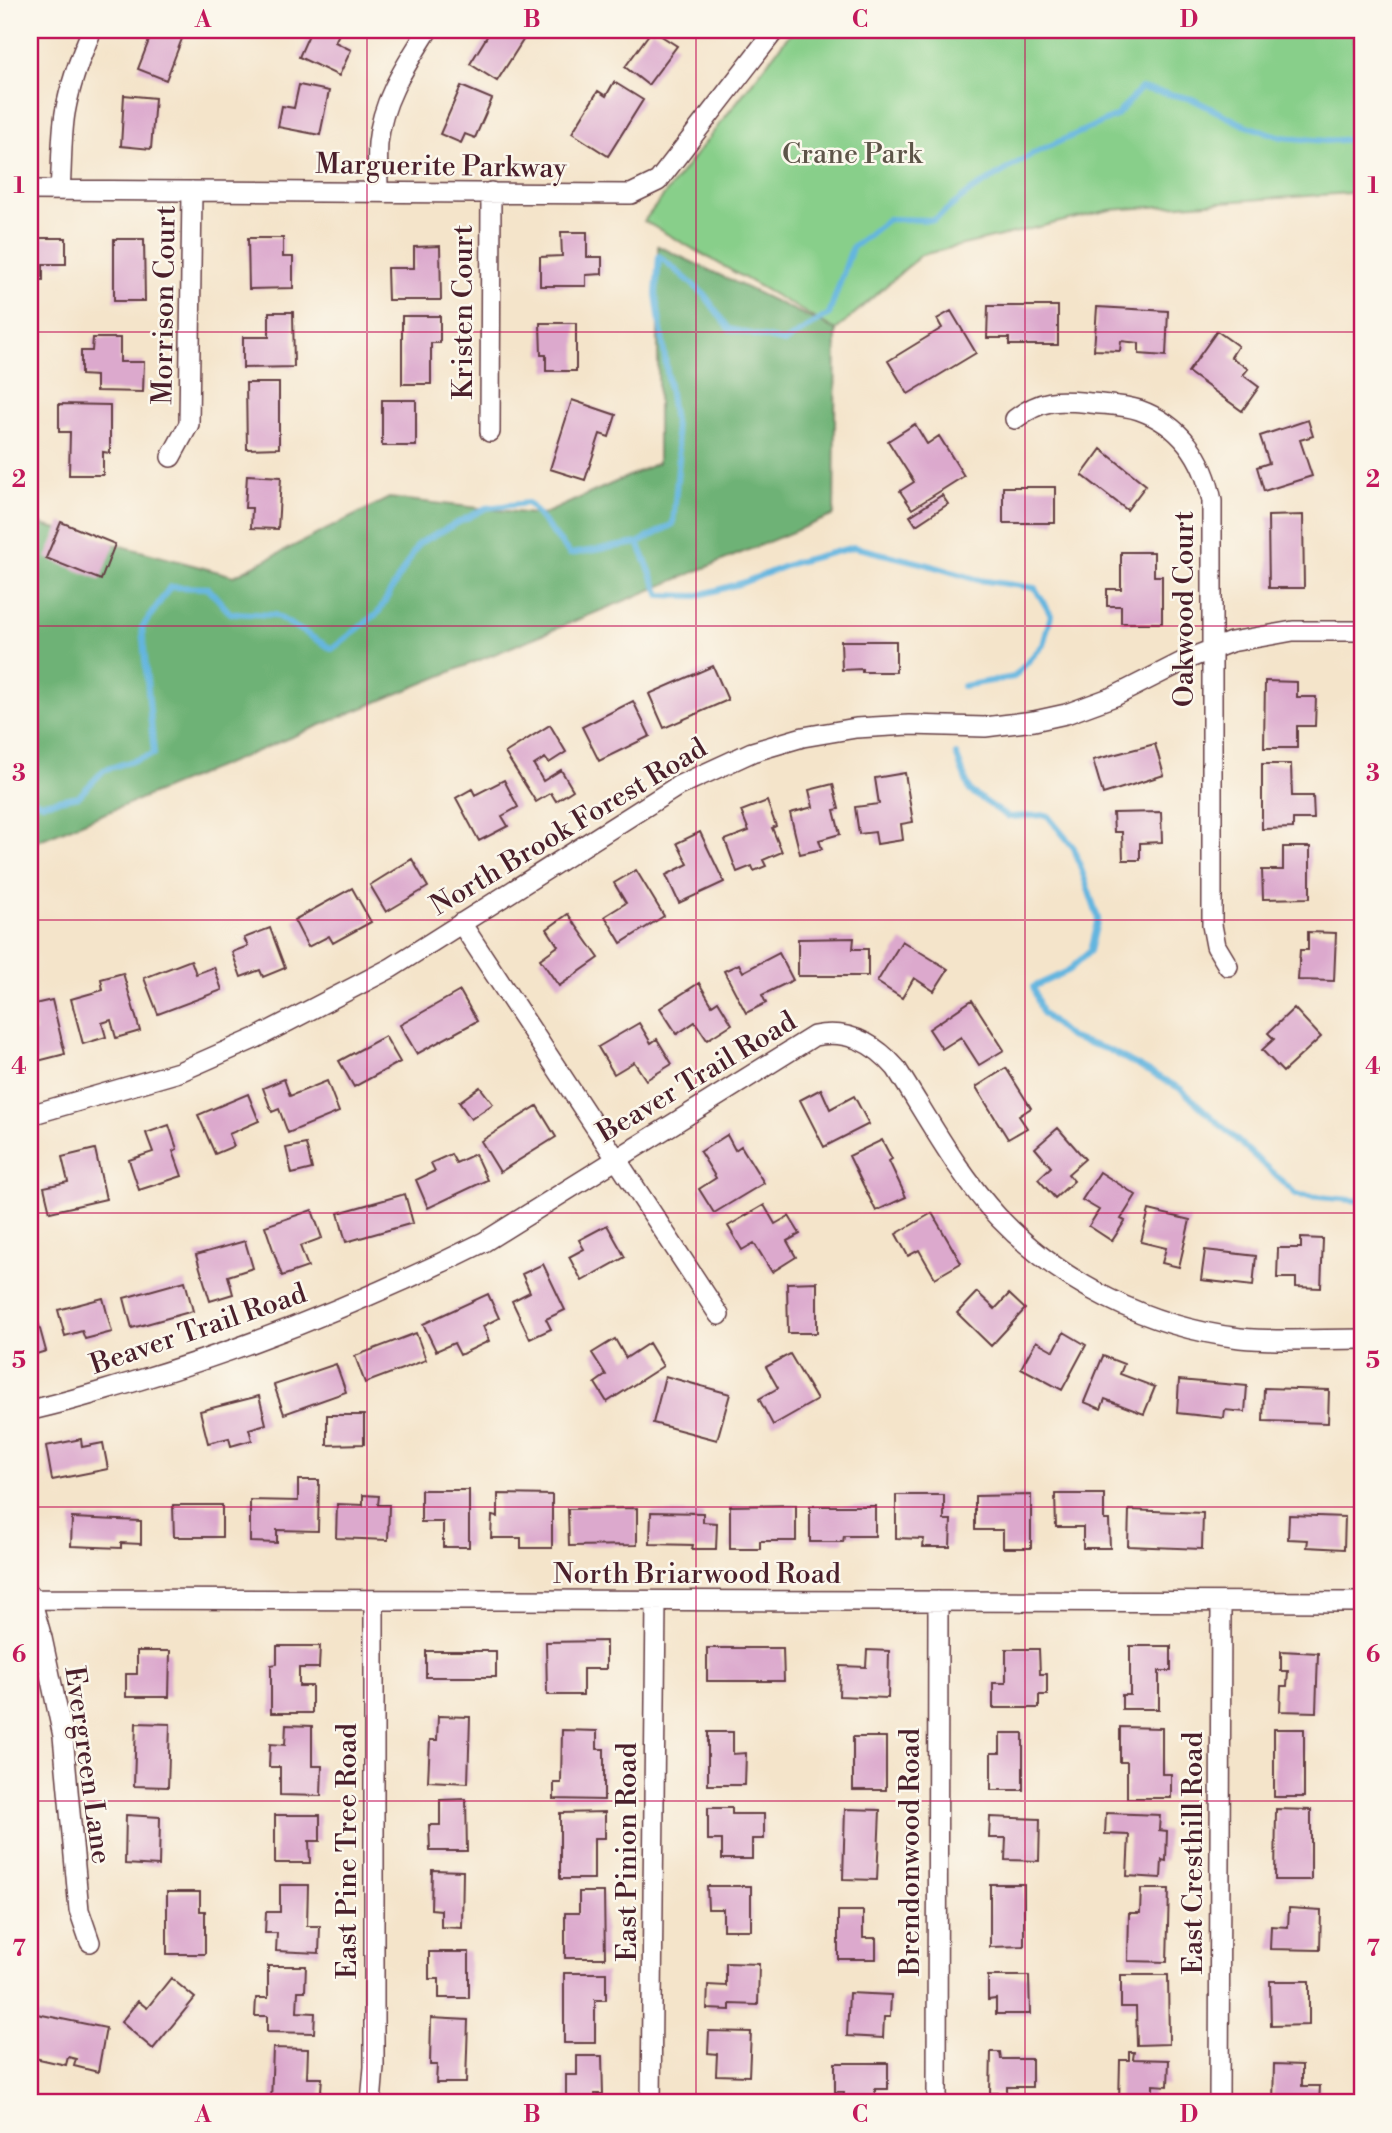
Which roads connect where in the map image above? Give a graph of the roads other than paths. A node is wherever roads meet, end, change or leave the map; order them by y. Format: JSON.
{"nodes":[{"id":1,"x":92,"y":30,"type":"edge"},
{"id":2,"x":428,"y":30,"type":"edge"},
{"id":3,"x":775,"y":30,"type":"edge"},
{"id":4,"x":30,"y":190,"type":"edge"},
{"id":5,"x":60,"y":190,"type":"junction"},
{"id":6,"x":192,"y":191,"type":"junction"},
{"id":7,"x":378,"y":192,"type":"junction"},
{"id":8,"x":491,"y":192,"type":"junction"},
{"id":9,"x":1015,"y":419,"type":"dead end"},
{"id":10,"x":490,"y":432,"type":"dead end"},
{"id":11,"x":171,"y":457,"type":"dead end"},
{"id":12,"x":1362,"y":631,"type":"edge"},
{"id":13,"x":1212,"y":649,"type":"junction"},
{"id":14,"x":461,"y":923,"type":"junction"},
{"id":15,"x":1228,"y":966,"type":"dead end"},
{"id":16,"x":30,"y":1115,"type":"edge"},
{"id":17,"x":615,"y":1158,"type":"junction"},
{"id":18,"x":719,"y":1315,"type":"dead end"},
{"id":19,"x":1362,"y":1339,"type":"edge"},
{"id":20,"x":30,"y":1410,"type":"edge"},
{"id":21,"x":30,"y":1597,"type":"edge"},
{"id":22,"x":374,"y":1600,"type":"junction"},
{"id":23,"x":656,"y":1601,"type":"junction"},
{"id":24,"x":938,"y":1601,"type":"junction"},
{"id":25,"x":1221,"y":1602,"type":"junction"},
{"id":26,"x":1362,"y":1602,"type":"edge"},
{"id":27,"x":90,"y":1942,"type":"dead end"},
{"id":28,"x":371,"y":2103,"type":"edge"},
{"id":29,"x":651,"y":2103,"type":"edge"},
{"id":30,"x":937,"y":2103,"type":"edge"},
{"id":31,"x":1219,"y":2103,"type":"edge"}],
"edges":[{"from":1,"to":5,"type":"street"},
{"from":2,"to":7,"type":"street"},
{"from":3,"to":8,"type":"street","name":"Marguerite Parkway"},
{"from":4,"to":5,"type":"street","name":"Marguerite Parkway"},
{"from":5,"to":6,"type":"street","name":"Marguerite Parkway"},
{"from":6,"to":7,"type":"street","name":"Marguerite Parkway"},
{"from":6,"to":11,"type":"street","name":"Morrison Court"},
{"from":7,"to":8,"type":"street","name":"Marguerite Parkway"},
{"from":8,"to":10,"type":"street","name":"Kristen Court"},
{"from":9,"to":13,"type":"street","name":"Oakwood Court"},
{"from":12,"to":13,"type":"street","name":"North Brook Forest Road"},
{"from":13,"to":14,"type":"street","name":"North Brook Forest Road"},
{"from":13,"to":15,"type":"street","name":"Oakwood Court"},
{"from":14,"to":16,"type":"street","name":"North Brook Forest Road"},
{"from":14,"to":17,"type":"street"},
{"from":17,"to":18,"type":"street"},
{"from":17,"to":19,"type":"street","name":"Beaver Trail Road"},
{"from":17,"to":20,"type":"street","name":"Beaver Trail Road"},
{"from":21,"to":22,"type":"street","name":"North Briarwood Road"},
{"from":21,"to":27,"type":"street","name":"Evergreen Lane"},
{"from":22,"to":23,"type":"street","name":"North Briarwood Road"},
{"from":22,"to":28,"type":"street","name":"East Pine Tree Road"},
{"from":23,"to":24,"type":"street","name":"North Briarwood Road"},
{"from":23,"to":29,"type":"street","name":"East Pinion Road"},
{"from":24,"to":25,"type":"street","name":"North Briarwood Road"},
{"from":24,"to":30,"type":"street","name":"Brendonwood Road"},
{"from":25,"to":26,"type":"street","name":"North Briarwood Road"},
{"from":25,"to":31,"type":"street","name":"East Cresthill Road"}]}
